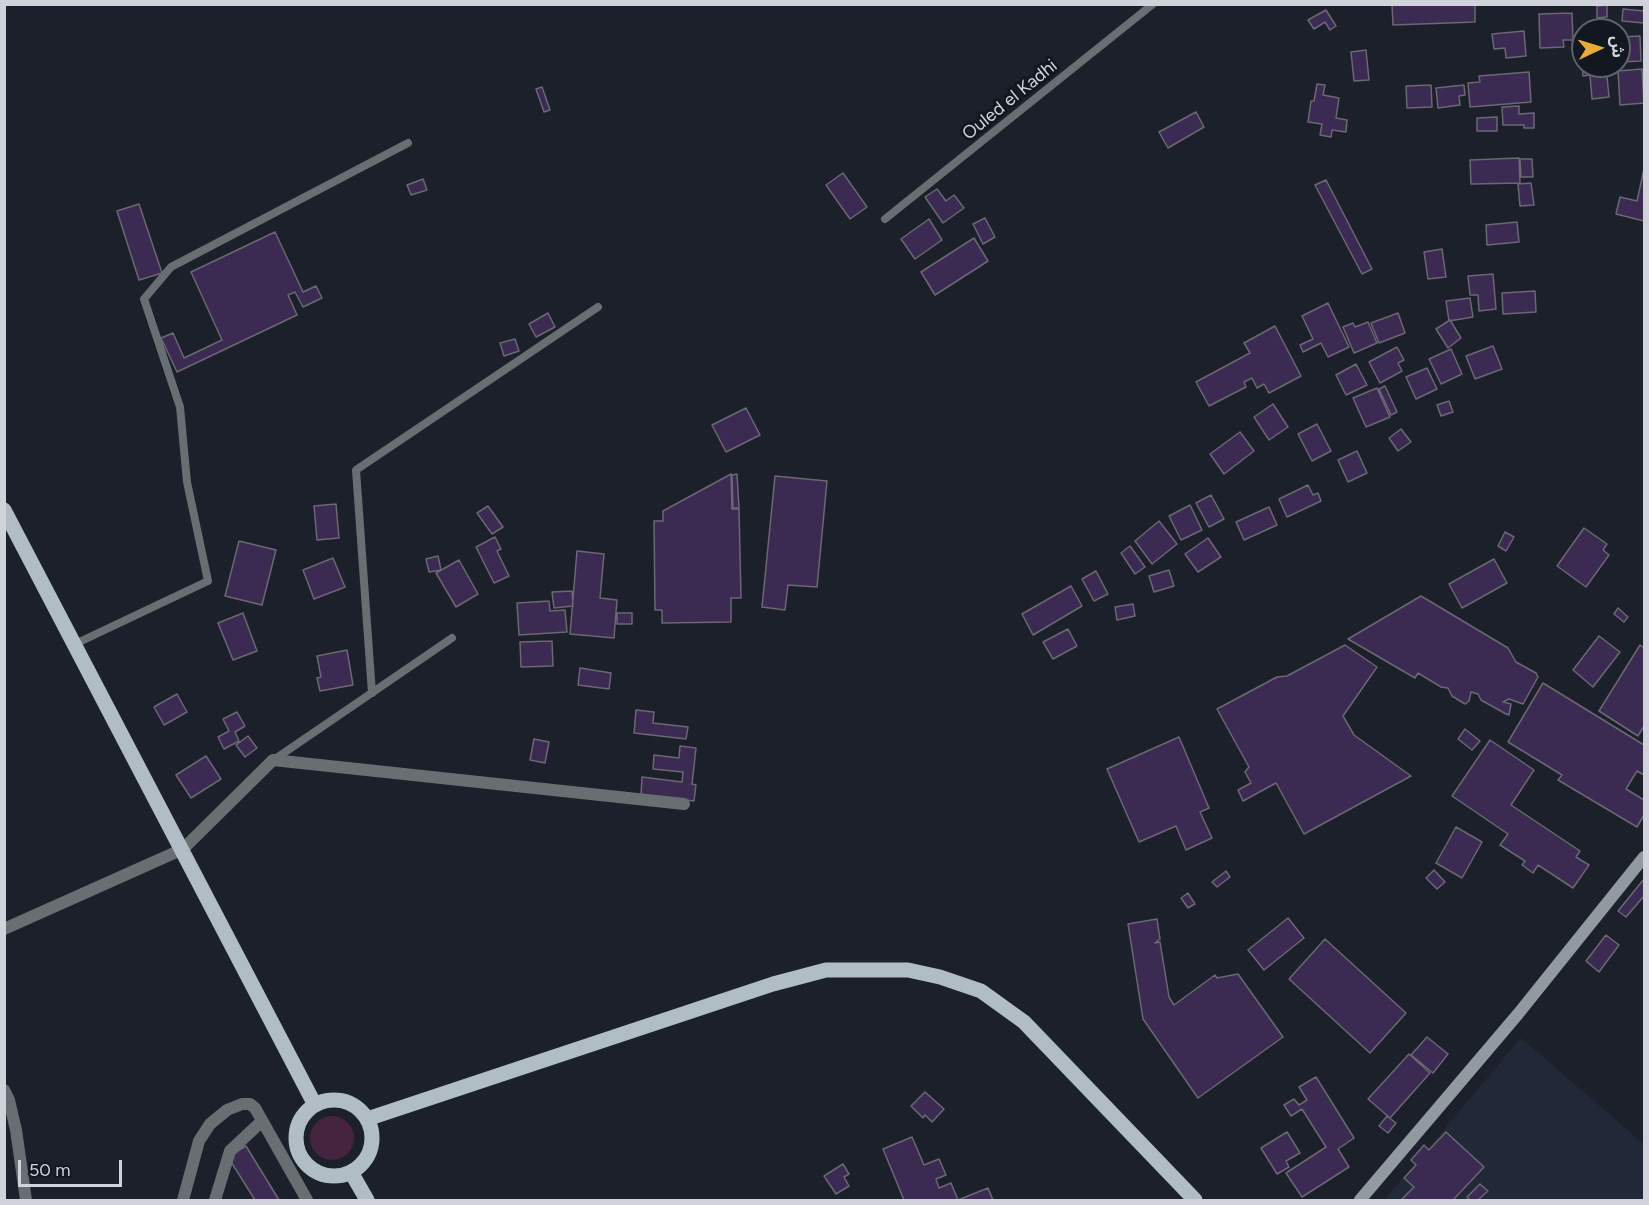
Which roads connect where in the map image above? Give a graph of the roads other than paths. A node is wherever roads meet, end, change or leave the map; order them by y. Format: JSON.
{"nodes":[{"id":1,"x":1153,"y":4,"type":"edge"},
{"id":2,"x":408,"y":143,"type":"dead end"},
{"id":3,"x":885,"y":219,"type":"dead end"},
{"id":4,"x":598,"y":307,"type":"dead end"},
{"id":5,"x":4,"y":510,"type":"edge"},
{"id":6,"x":452,"y":638,"type":"dead end"},
{"id":7,"x":75,"y":644,"type":"junction"},
{"id":8,"x":372,"y":693,"type":"junction"},
{"id":9,"x":273,"y":760,"type":"junction"},
{"id":10,"x":684,"y":804,"type":"dead end"},
{"id":11,"x":183,"y":849,"type":"junction"},
{"id":12,"x":1644,"y":857,"type":"edge"},
{"id":13,"x":4,"y":929,"type":"edge"},
{"id":14,"x":6,"y":1097,"type":"edge"},
{"id":15,"x":315,"y":1105,"type":"junction"},
{"id":16,"x":367,"y":1119,"type":"junction"},
{"id":17,"x":262,"y":1121,"type":"junction"},
{"id":18,"x":351,"y":1172,"type":"junction"},
{"id":19,"x":26,"y":1200,"type":"edge"},
{"id":20,"x":183,"y":1200,"type":"edge"},
{"id":21,"x":215,"y":1200,"type":"edge"},
{"id":22,"x":307,"y":1200,"type":"edge"},
{"id":23,"x":367,"y":1200,"type":"edge"},
{"id":24,"x":1195,"y":1200,"type":"edge"},
{"id":25,"x":1360,"y":1200,"type":"edge"}],
"edges":[{"from":1,"to":3,"type":"lane","name":"Ouled el Kadhi"},
{"from":2,"to":7,"type":"lane"},
{"from":4,"to":8,"type":"lane"},
{"from":5,"to":7,"type":"main road"},
{"from":6,"to":8,"type":"lane"},
{"from":7,"to":11,"type":"main road"},
{"from":8,"to":9,"type":"lane"},
{"from":9,"to":10,"type":"street"},
{"from":9,"to":11,"type":"street"},
{"from":11,"to":13,"type":"street"},
{"from":11,"to":15,"type":"main road"},
{"from":12,"to":25,"type":"main road"},
{"from":14,"to":19,"type":"street"},
{"from":15,"to":16,"type":"main road"},
{"from":15,"to":18,"type":"main road"},
{"from":16,"to":18,"type":"main road"},
{"from":16,"to":24,"type":"main road"},
{"from":17,"to":20,"type":"street"},
{"from":17,"to":21,"type":"street"},
{"from":17,"to":22,"type":"street"},
{"from":18,"to":23,"type":"main road"}]}
